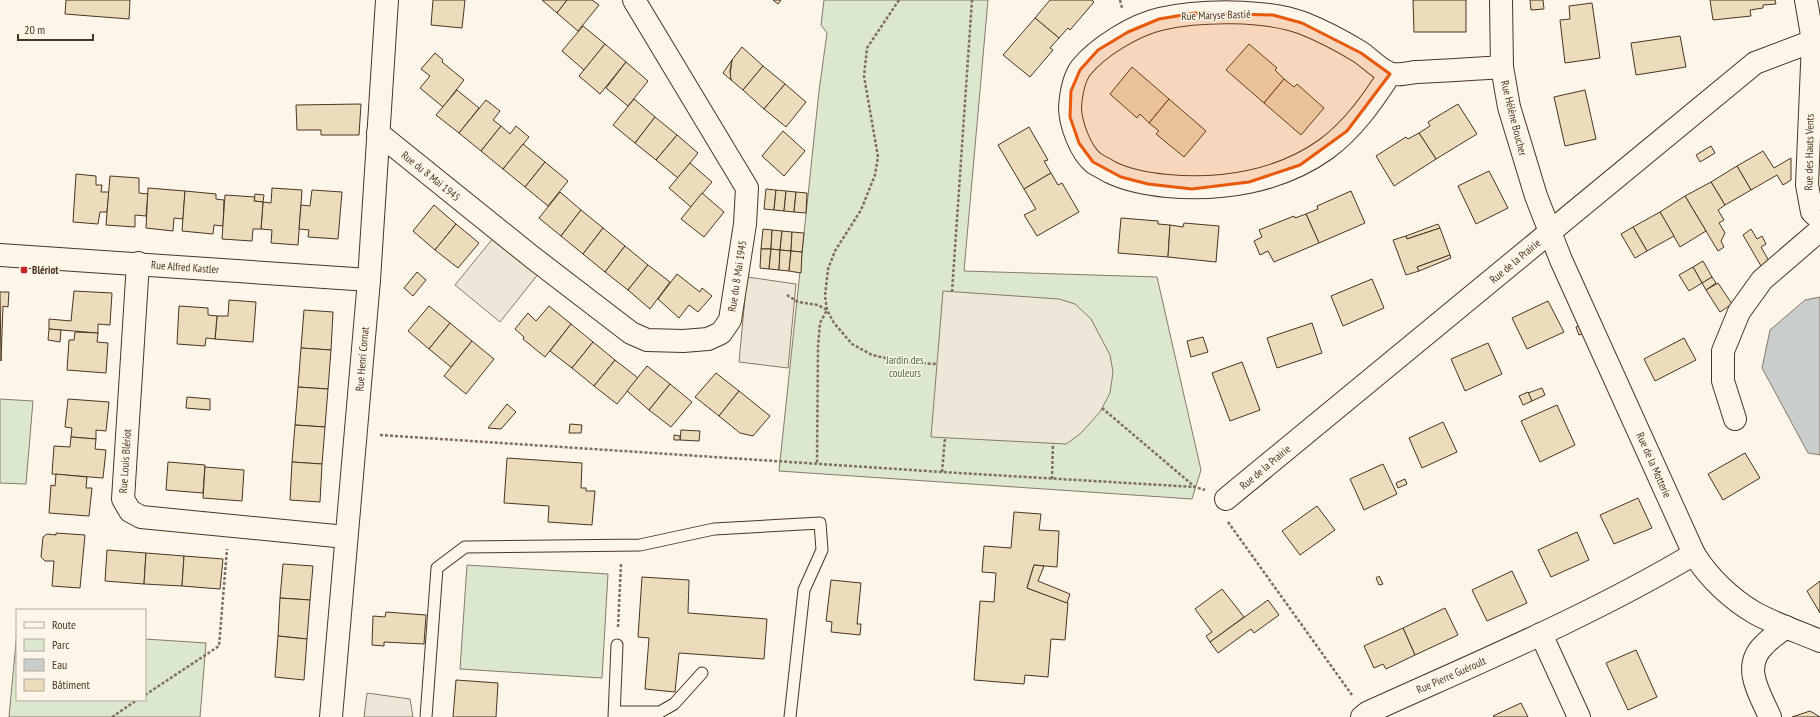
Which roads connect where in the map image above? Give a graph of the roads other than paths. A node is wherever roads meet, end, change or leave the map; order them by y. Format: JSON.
{"nodes":[{"id":1,"x":387,"y":0,"type":"edge"},
{"id":2,"x":634,"y":0,"type":"edge"},
{"id":3,"x":1501,"y":0,"type":"edge"},
{"id":4,"x":1806,"y":0,"type":"edge"},
{"id":5,"x":1817,"y":38,"type":"edge"},
{"id":6,"x":1502,"y":67,"type":"junction"},
{"id":7,"x":1390,"y":74,"type":"junction"},
{"id":8,"x":378,"y":133,"type":"junction"},
{"id":9,"x":1820,"y":219,"type":"edge"},
{"id":10,"x":1820,"y":230,"type":"edge"},
{"id":11,"x":1549,"y":232,"type":"junction"},
{"id":12,"x":0,"y":255,"type":"edge"},
{"id":13,"x":138,"y":263,"type":"junction"},
{"id":14,"x":369,"y":280,"type":"junction"},
{"id":15,"x":1735,"y":419,"type":"dead end"},
{"id":16,"x":1226,"y":499,"type":"road end"},
{"id":17,"x":346,"y":537,"type":"junction"},
{"id":18,"x":1694,"y":554,"type":"junction"},
{"id":19,"x":1786,"y":627,"type":"junction"},
{"id":20,"x":1541,"y":634,"type":"junction"},
{"id":21,"x":1820,"y":641,"type":"edge"},
{"id":22,"x":618,"y":645,"type":"road end"},
{"id":23,"x":702,"y":673,"type":"dead end"},
{"id":24,"x":615,"y":715,"type":"edge"},
{"id":25,"x":1365,"y":715,"type":"edge"},
{"id":26,"x":331,"y":717,"type":"edge"},
{"id":27,"x":426,"y":717,"type":"edge"},
{"id":28,"x":790,"y":717,"type":"edge"},
{"id":29,"x":1579,"y":717,"type":"edge"},
{"id":30,"x":1770,"y":717,"type":"edge"}],
"edges":[{"from":1,"to":8,"type":"street","name":"Rue Henri Cornat"},
{"from":2,"to":8,"type":"street","name":"Rue du 8 Mai 1945"},
{"from":3,"to":6,"type":"street","name":"Rue Hélène Boucher"},
{"from":4,"to":5,"type":"street","name":"Rue des Hauts Vents"},
{"from":5,"to":9,"type":"street","name":"Rue des Hauts Vents"},
{"from":5,"to":11,"type":"street","name":"Rue de la Prairie"},
{"from":6,"to":7,"type":"street"},
{"from":6,"to":11,"type":"street","name":"Rue Hélène Boucher"},
{"from":7,"to":7,"type":"street","name":"Rue Maryse Bastié"},
{"from":8,"to":14,"type":"street","name":"Rue Henri Cornat"},
{"from":10,"to":15,"type":"street"},
{"from":11,"to":16,"type":"street","name":"Rue de la Prairie"},
{"from":11,"to":18,"type":"street","name":"Rue de la Motterie"},
{"from":12,"to":13,"type":"street","name":"Rue Alfred Kastler"},
{"from":13,"to":14,"type":"street","name":"Rue Alfred Kastler"},
{"from":13,"to":17,"type":"street","name":"Rue Louis Blériot"},
{"from":14,"to":17,"type":"street","name":"Rue Henri Cornat"},
{"from":17,"to":26,"type":"street","name":"Rue Henri Cornat"},
{"from":18,"to":19,"type":"street","name":"Rue de la Motterie"},
{"from":18,"to":20,"type":"street","name":"Rue Pierre Guéroult"},
{"from":19,"to":21,"type":"street","name":"Rue de la Motterie"},
{"from":19,"to":30,"type":"street"},
{"from":20,"to":25,"type":"street","name":"Rue Pierre Guéroult"},
{"from":20,"to":29,"type":"street"},
{"from":22,"to":24,"type":"lane"},
{"from":23,"to":24,"type":"lane"},
{"from":27,"to":28,"type":"lane"}]}
